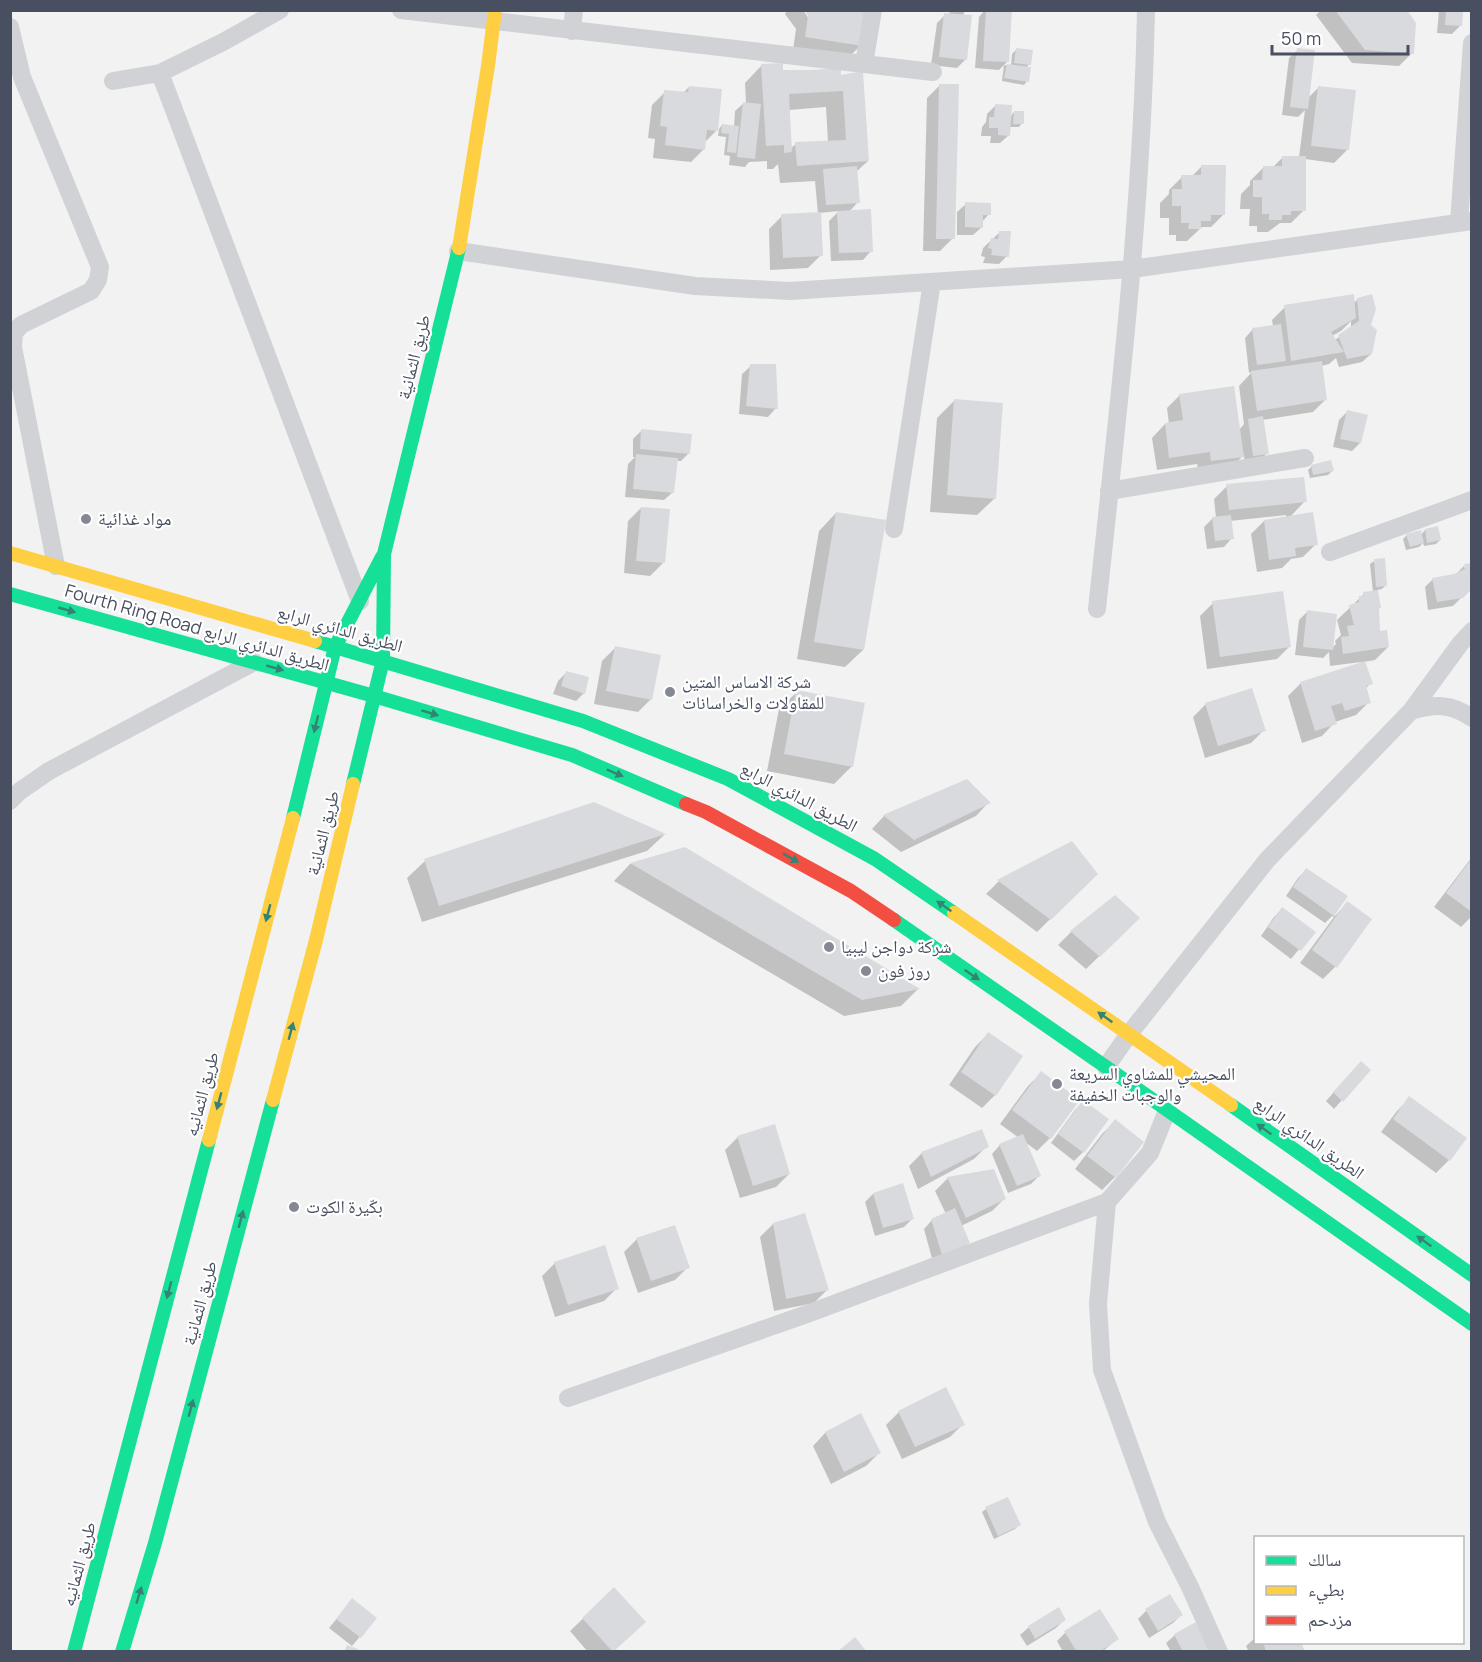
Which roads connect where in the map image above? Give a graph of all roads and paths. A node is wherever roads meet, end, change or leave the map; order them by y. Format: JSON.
{"nodes":[{"id":1,"x":280,"y":10,"type":"edge"},
{"id":2,"x":401,"y":10,"type":"edge"},
{"id":3,"x":574,"y":10,"type":"edge"},
{"id":4,"x":873,"y":10,"type":"edge"},
{"id":5,"x":1146,"y":10,"type":"edge"},
{"id":6,"x":494,"y":16,"type":"edge"},
{"id":7,"x":10,"y":27,"type":"edge"},
{"id":8,"x":572,"y":31,"type":"junction"},
{"id":9,"x":1472,"y":44,"type":"edge"},
{"id":10,"x":864,"y":64,"type":"junction"},
{"id":11,"x":933,"y":72,"type":"dead end"},
{"id":12,"x":160,"y":73,"type":"junction"},
{"id":13,"x":113,"y":81,"type":"dead end"},
{"id":14,"x":1465,"y":222,"type":"edge"},
{"id":15,"x":458,"y":251,"type":"junction"},
{"id":16,"x":1132,"y":269,"type":"junction"},
{"id":17,"x":932,"y":282,"type":"junction"},
{"id":18,"x":1305,"y":458,"type":"dead end"},
{"id":19,"x":1109,"y":491,"type":"junction"},
{"id":20,"x":1472,"y":500,"type":"edge"},
{"id":21,"x":894,"y":529,"type":"dead end"},
{"id":22,"x":1330,"y":552,"type":"dead end"},
{"id":23,"x":10,"y":553,"type":"edge"},
{"id":24,"x":384,"y":554,"type":"junction"},
{"id":25,"x":56,"y":566,"type":"junction"},
{"id":26,"x":10,"y":594,"type":"edge"},
{"id":27,"x":360,"y":601,"type":"junction"},
{"id":28,"x":1097,"y":609,"type":"dead end"},
{"id":29,"x":1472,"y":631,"type":"edge"},
{"id":30,"x":336,"y":647,"type":"junction"},
{"id":31,"x":383,"y":660,"type":"junction"},
{"id":32,"x":254,"y":662,"type":"junction"},
{"id":33,"x":326,"y":683,"type":"junction"},
{"id":34,"x":374,"y":696,"type":"junction"},
{"id":35,"x":1410,"y":711,"type":"junction"},
{"id":36,"x":1472,"y":718,"type":"edge"},
{"id":37,"x":10,"y":801,"type":"edge"},
{"id":38,"x":1130,"y":1034,"type":"junction"},
{"id":39,"x":1106,"y":1066,"type":"junction"},
{"id":40,"x":1167,"y":1111,"type":"junction"},
{"id":41,"x":1107,"y":1202,"type":"junction"},
{"id":42,"x":1472,"y":1275,"type":"edge"},
{"id":43,"x":1472,"y":1324,"type":"edge"},
{"id":44,"x":568,"y":1398,"type":"dead end"},
{"id":45,"x":74,"y":1652,"type":"edge"},
{"id":46,"x":122,"y":1652,"type":"edge"},
{"id":47,"x":1219,"y":1652,"type":"edge"}],
"edges":[{"from":1,"to":12,"type":"street"},
{"from":2,"to":6,"type":"street"},
{"from":3,"to":8,"type":"street"},
{"from":4,"to":10,"type":"street"},
{"from":5,"to":16,"type":"street"},
{"from":6,"to":8,"type":"street"},
{"from":6,"to":15,"type":"main road","name":"طريق الثمانية"},
{"from":7,"to":25,"type":"street"},
{"from":8,"to":10,"type":"street"},
{"from":9,"to":14,"type":"street"},
{"from":10,"to":11,"type":"street"},
{"from":12,"to":13,"type":"street"},
{"from":12,"to":27,"type":"street"},
{"from":14,"to":16,"type":"street"},
{"from":15,"to":17,"type":"street"},
{"from":15,"to":24,"type":"main road","name":"طريق الثمانية"},
{"from":16,"to":17,"type":"street"},
{"from":16,"to":19,"type":"street"},
{"from":17,"to":21,"type":"street"},
{"from":18,"to":19,"type":"street"},
{"from":19,"to":28,"type":"street"},
{"from":20,"to":22,"type":"street"},
{"from":23,"to":25,"type":"main road","name":"الطريق الدائري الرابع"},
{"from":24,"to":27,"type":"main road","name":"طريق الثمانيه"},
{"from":24,"to":31,"type":"main road","name":"طريق الثمانية"},
{"from":25,"to":30,"type":"main road","name":"الطريق الدائري الرابع"},
{"from":26,"to":32,"type":"main road","name":"Fourth Ring Road الطريق الدائري الرابع","one_way":true},
{"from":27,"to":30,"type":"main road","name":"طريق الثمانيه"},
{"from":29,"to":35,"type":"street"},
{"from":30,"to":31,"type":"main road","name":"الطريق الدائري الرابع"},
{"from":30,"to":33,"type":"main road","name":"طريق الثمانيه"},
{"from":31,"to":34,"type":"main road","name":"طريق الثمانية"},
{"from":38,"to":31,"type":"main road","name":"الطريق الدائري الرابع","one_way":true},
{"from":32,"to":33,"type":"main road","name":"Fourth Ring Road الطريق الدائري الرابع","one_way":true},
{"from":32,"to":37,"type":"street"},
{"from":33,"to":34,"type":"main road","name":"Fourth Ring Road الطريق الدائري الرابع"},
{"from":33,"to":45,"type":"main road","name":"طريق الثمانيه","one_way":true},
{"from":34,"to":39,"type":"main road","one_way":true},
{"from":46,"to":34,"type":"main road","name":"طريق الثمانية","one_way":true},
{"from":35,"to":36,"type":"street"},
{"from":35,"to":38,"type":"street"},
{"from":38,"to":39,"type":"street"},
{"from":42,"to":38,"type":"main road","name":"الطريق الدائري الرابع","one_way":true},
{"from":39,"to":40,"type":"main road"},
{"from":40,"to":41,"type":"street"},
{"from":40,"to":43,"type":"main road"},
{"from":41,"to":44,"type":"street"},
{"from":41,"to":47,"type":"street"}]}
